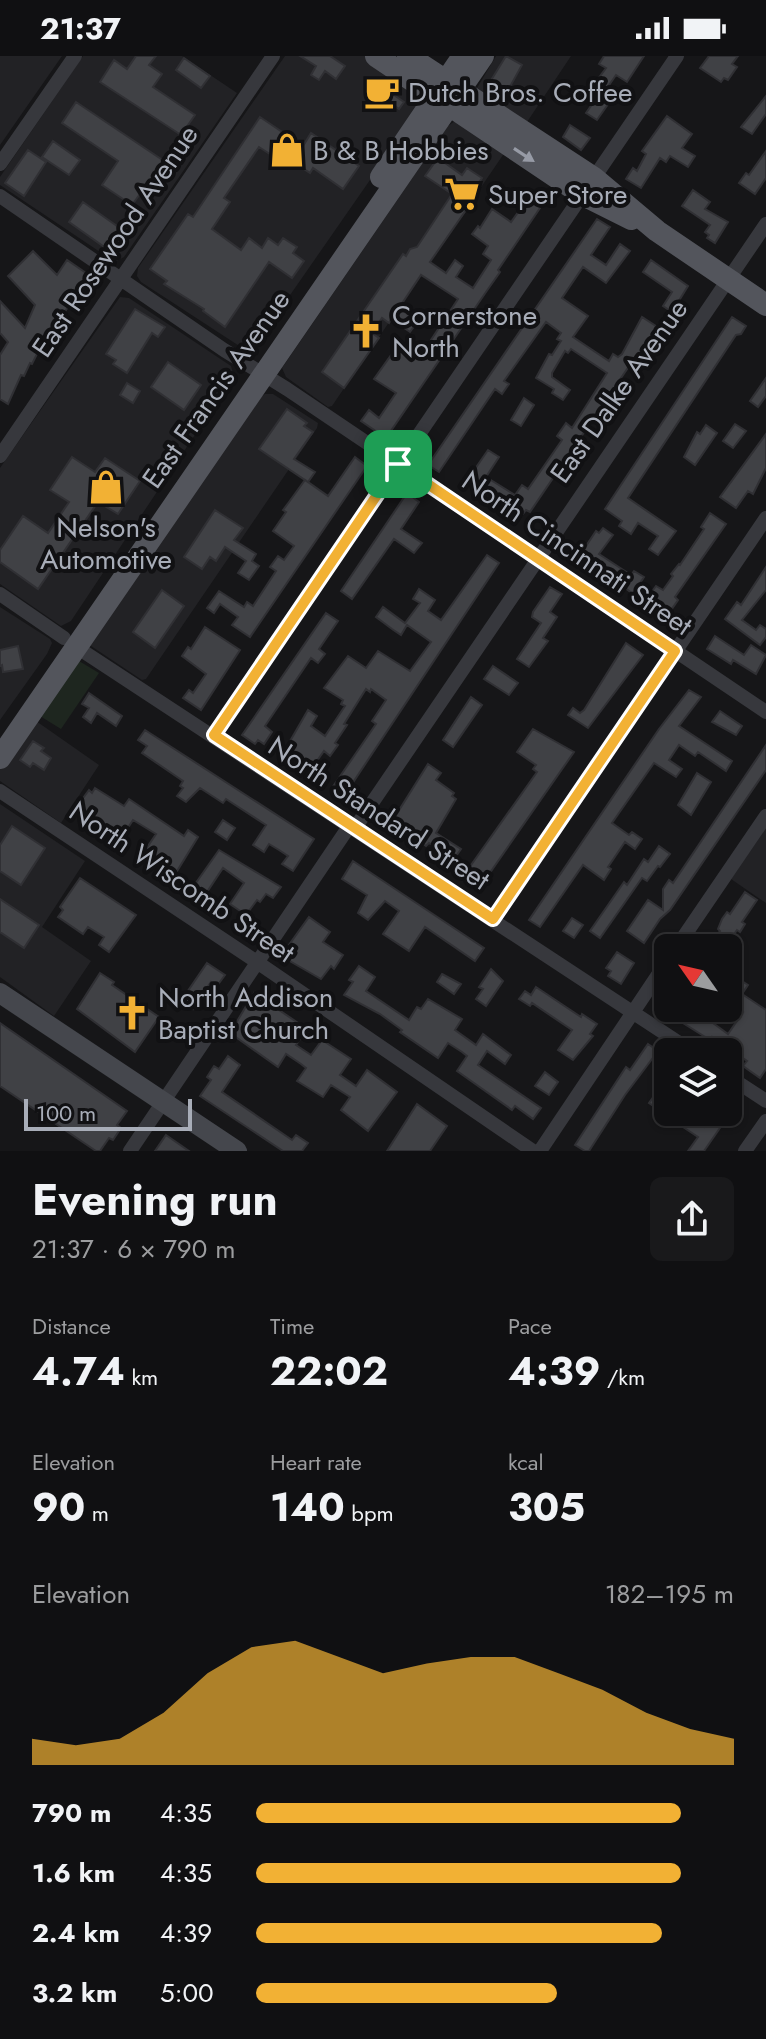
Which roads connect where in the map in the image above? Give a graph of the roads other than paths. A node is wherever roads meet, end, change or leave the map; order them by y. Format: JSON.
{"nodes":[{"id":1,"x":75,"y":56,"type":"edge"},
{"id":2,"x":273,"y":56,"type":"edge"},
{"id":3,"x":376,"y":56,"type":"edge"},
{"id":4,"x":408,"y":56,"type":"edge"},
{"id":5,"x":463,"y":56,"type":"edge"},
{"id":6,"x":483,"y":56,"type":"edge"},
{"id":7,"x":677,"y":56,"type":"edge"},
{"id":8,"x":447,"y":94,"type":"junction"},
{"id":9,"x":0,"y":164,"type":"edge"},
{"id":10,"x":588,"y":186,"type":"junction"},
{"id":11,"x":0,"y":196,"type":"edge"},
{"id":12,"x":766,"y":224,"type":"edge"},
{"id":13,"x":120,"y":279,"type":"junction"},
{"id":14,"x":728,"y":280,"type":"junction"},
{"id":15,"x":766,"y":305,"type":"edge"},
{"id":16,"x":257,"y":370,"type":"junction"},
{"id":17,"x":0,"y":456,"type":"edge"},
{"id":18,"x":398,"y":464,"type":"junction"},
{"id":19,"x":766,"y":518,"type":"edge"},
{"id":20,"x":537,"y":557,"type":"junction"},
{"id":21,"x":0,"y":594,"type":"edge"},
{"id":22,"x":70,"y":642,"type":"junction"},
{"id":23,"x":675,"y":651,"type":"junction"},
{"id":24,"x":766,"y":712,"type":"edge"},
{"id":25,"x":0,"y":730,"type":"edge"},
{"id":26,"x":214,"y":735,"type":"junction"},
{"id":27,"x":0,"y":758,"type":"edge"},
{"id":28,"x":0,"y":791,"type":"edge"},
{"id":29,"x":766,"y":816,"type":"edge"},
{"id":30,"x":352,"y":826,"type":"junction"},
{"id":31,"x":493,"y":919,"type":"junction"},
{"id":32,"x":686,"y":934,"type":"edge"},
{"id":33,"x":257,"y":962,"type":"junction"},
{"id":34,"x":654,"y":981,"type":"edge"},
{"id":35,"x":0,"y":993,"type":"edge"},
{"id":36,"x":633,"y":1012,"type":"junction"},
{"id":37,"x":672,"y":1038,"type":"edge"},
{"id":38,"x":742,"y":1085,"type":"edge"},
{"id":39,"x":766,"y":1101,"type":"edge"},
{"id":40,"x":163,"y":1102,"type":"junction"},
{"id":41,"x":766,"y":1121,"type":"edge"},
{"id":42,"x":130,"y":1151,"type":"edge"},
{"id":43,"x":237,"y":1151,"type":"edge"},
{"id":44,"x":533,"y":1151,"type":"edge"},
{"id":45,"x":540,"y":1151,"type":"edge"},
{"id":46,"x":745,"y":1151,"type":"edge"}],
"edges":[{"from":1,"to":9,"type":"street"},
{"from":2,"to":13,"type":"street","name":"East Rosewood Avenue"},
{"from":3,"to":8,"type":"main road"},
{"from":4,"to":8,"type":"main road"},
{"from":5,"to":8,"type":"main road","name":"East Francis Avenue"},
{"from":6,"to":8,"type":"main road","name":"East Francis Avenue"},
{"from":7,"to":10,"type":"street"},
{"from":8,"to":10,"type":"main road"},
{"from":8,"to":16,"type":"main road","name":"East Francis Avenue"},
{"from":10,"to":14,"type":"main road"},
{"from":10,"to":18,"type":"street"},
{"from":11,"to":13,"type":"street","name":"North Cincinnati Street"},
{"from":12,"to":14,"type":"street","name":"East Dalke Avenue"},
{"from":13,"to":16,"type":"street","name":"North Cincinnati Street"},
{"from":13,"to":17,"type":"street","name":"East Rosewood Avenue"},
{"from":14,"to":15,"type":"main road"},
{"from":14,"to":20,"type":"street","name":"East Dalke Avenue"},
{"from":16,"to":18,"type":"street","name":"North Cincinnati Street"},
{"from":16,"to":22,"type":"main road","name":"East Francis Avenue"},
{"from":18,"to":20,"type":"street","name":"North Cincinnati Street"},
{"from":18,"to":26,"type":"street"},
{"from":19,"to":23,"type":"street"},
{"from":20,"to":23,"type":"street","name":"North Cincinnati Street"},
{"from":20,"to":30,"type":"street","name":"East Dalke Avenue"},
{"from":21,"to":22,"type":"street","name":"North Standard Street"},
{"from":22,"to":25,"type":"main road","name":"East Francis Avenue"},
{"from":22,"to":26,"type":"street","name":"North Standard Street"},
{"from":22,"to":27,"type":"main road","name":"East Francis Avenue"},
{"from":23,"to":24,"type":"street","name":"North Cincinnati Street"},
{"from":23,"to":31,"type":"street"},
{"from":26,"to":30,"type":"street","name":"North Standard Street"},
{"from":28,"to":33,"type":"street","name":"North Wiscomb Street"},
{"from":29,"to":32,"type":"street"},
{"from":30,"to":31,"type":"street","name":"North Standard Street"},
{"from":30,"to":33,"type":"street","name":"East Dalke Avenue"},
{"from":31,"to":36,"type":"street","name":"North Standard Street"},
{"from":33,"to":40,"type":"street","name":"East Dalke Avenue"},
{"from":33,"to":44,"type":"street","name":"North Wiscomb Street"},
{"from":34,"to":36,"type":"street"},
{"from":35,"to":40,"type":"street"},
{"from":36,"to":37,"type":"street","name":"North Standard Street"},
{"from":36,"to":45,"type":"street"},
{"from":38,"to":39,"type":"street"},
{"from":40,"to":42,"type":"street","name":"East Dalke Avenue"},
{"from":40,"to":43,"type":"street"},
{"from":41,"to":46,"type":"street"}]}
